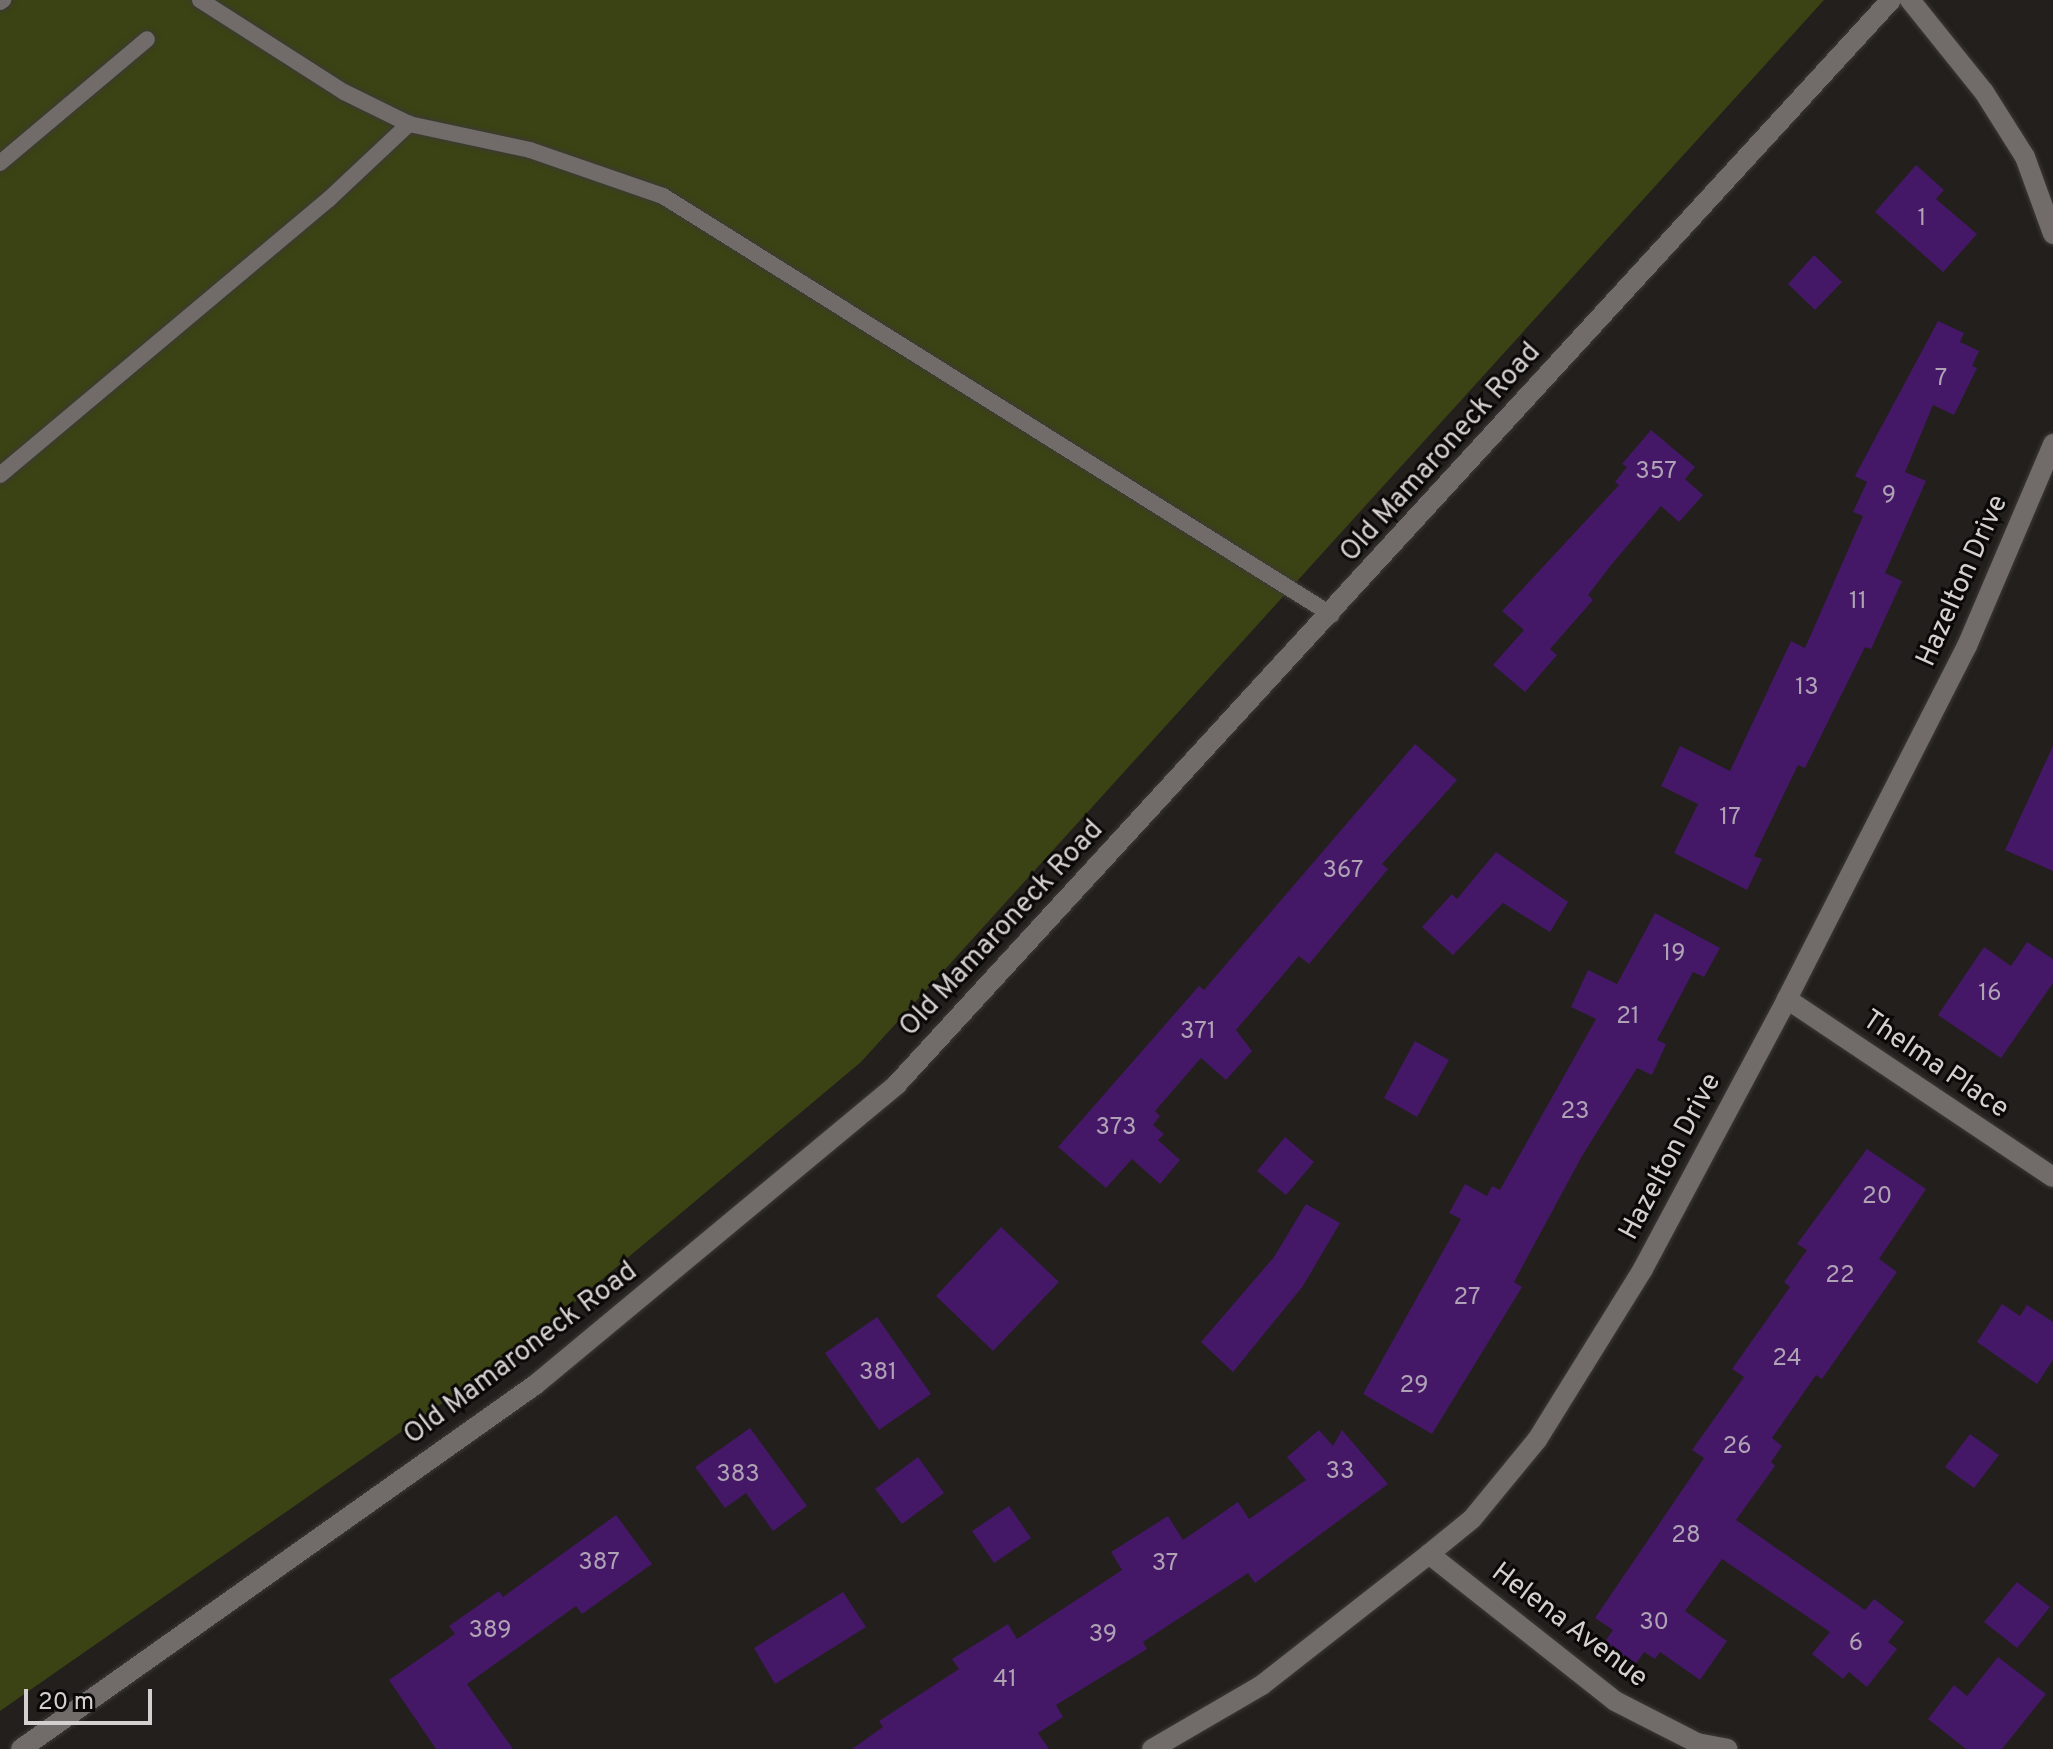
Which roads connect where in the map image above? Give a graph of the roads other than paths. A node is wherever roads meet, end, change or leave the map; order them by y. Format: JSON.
{"nodes":[{"id":1,"x":200,"y":0,"type":"edge"},
{"id":2,"x":1891,"y":0,"type":"edge"},
{"id":3,"x":1910,"y":0,"type":"edge"},
{"id":4,"x":147,"y":39,"type":"dead end"},
{"id":5,"x":409,"y":124,"type":"junction"},
{"id":6,"x":0,"y":163,"type":"edge"},
{"id":7,"x":2053,"y":234,"type":"edge"},
{"id":8,"x":2052,"y":451,"type":"edge"},
{"id":9,"x":0,"y":475,"type":"edge"},
{"id":10,"x":1332,"y":615,"type":"junction"},
{"id":11,"x":1787,"y":999,"type":"junction"},
{"id":12,"x":2053,"y":1177,"type":"edge"},
{"id":13,"x":1429,"y":1554,"type":"junction"},
{"id":14,"x":21,"y":1749,"type":"edge"},
{"id":15,"x":1152,"y":1749,"type":"edge"},
{"id":16,"x":1727,"y":1749,"type":"edge"}],
"edges":[{"from":1,"to":5,"type":"lane"},
{"from":2,"to":10,"type":"street","name":"Old Mamaroneck Road"},
{"from":3,"to":7,"type":"street"},
{"from":4,"to":6,"type":"lane"},
{"from":5,"to":9,"type":"lane"},
{"from":5,"to":10,"type":"lane"},
{"from":8,"to":11,"type":"street","name":"Hazelton Drive"},
{"from":10,"to":14,"type":"street","name":"Old Mamaroneck Road"},
{"from":11,"to":12,"type":"street","name":"Thelma Place"},
{"from":11,"to":13,"type":"street","name":"Hazelton Drive"},
{"from":13,"to":15,"type":"street","name":"Hazelton Drive"},
{"from":13,"to":16,"type":"street","name":"Helena Avenue"}]}
